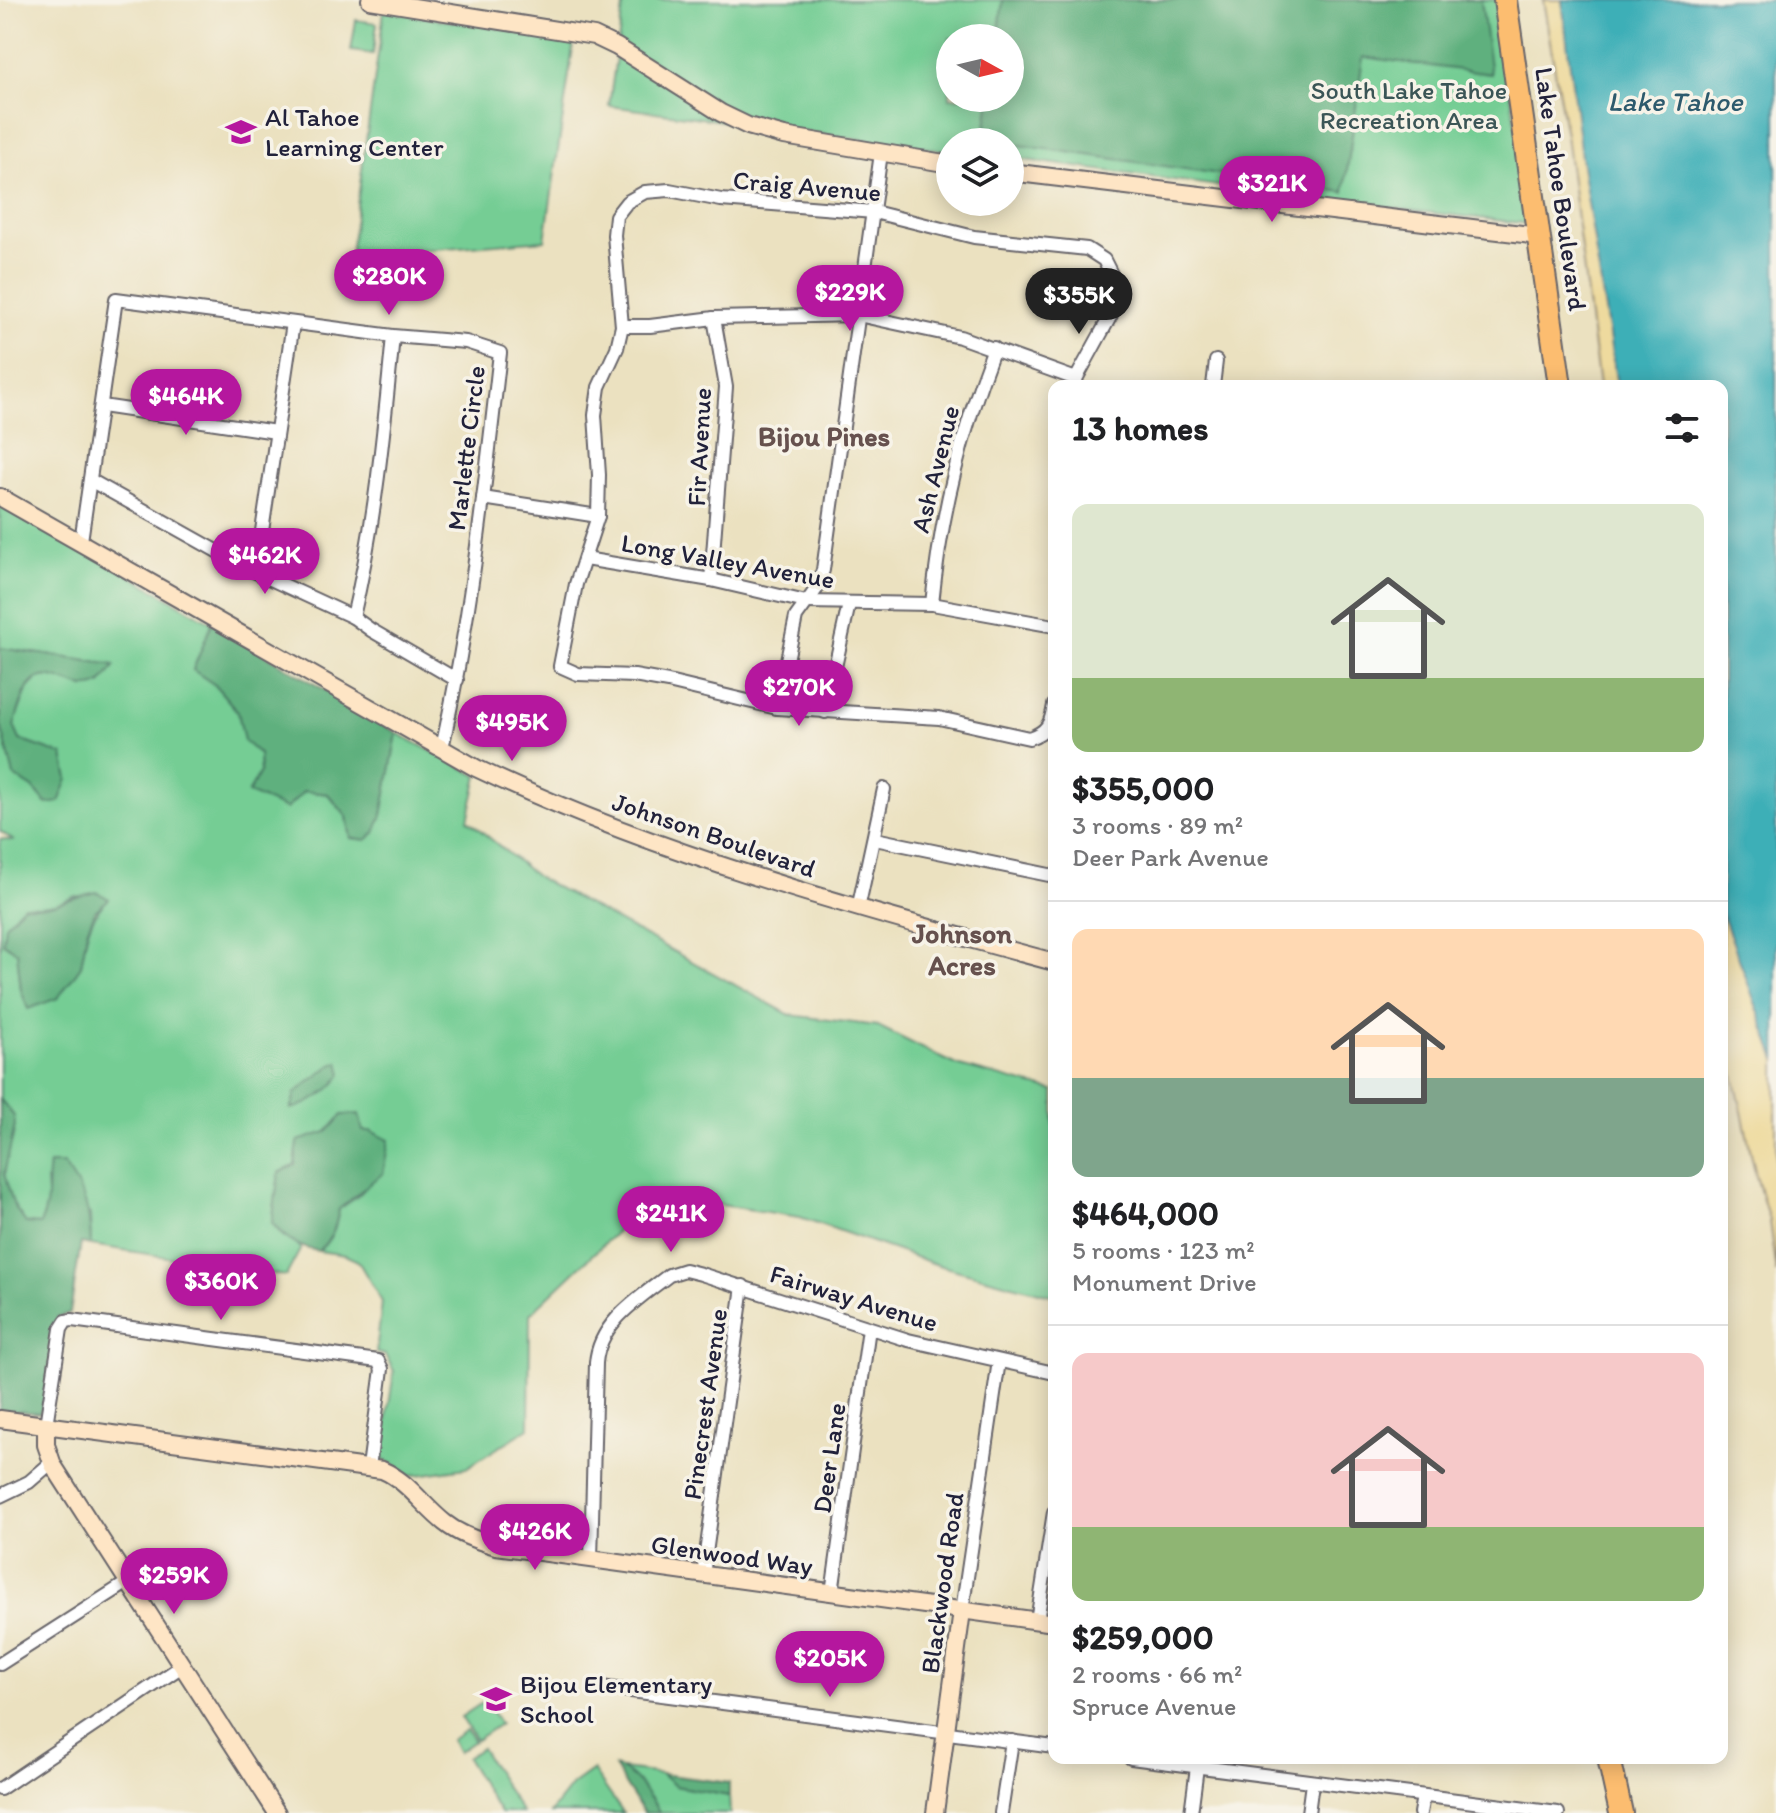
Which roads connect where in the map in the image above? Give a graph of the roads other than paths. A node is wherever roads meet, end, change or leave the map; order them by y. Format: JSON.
{"nodes":[{"id":1,"x":370,"y":0,"type":"edge"},
{"id":2,"x":1505,"y":0,"type":"edge"},
{"id":3,"x":435,"y":5,"type":"edge"},
{"id":4,"x":881,"y":153,"type":"junction"},
{"id":5,"x":936,"y":162,"type":"edge"},
{"id":6,"x":1024,"y":174,"type":"edge"},
{"id":7,"x":874,"y":212,"type":"junction"},
{"id":8,"x":1539,"y":236,"type":"junction"},
{"id":9,"x":858,"y":315,"type":"junction"},
{"id":10,"x":714,"y":318,"type":"junction"},
{"id":11,"x":293,"y":323,"type":"junction"},
{"id":12,"x":622,"y":326,"type":"junction"},
{"id":13,"x":393,"y":336,"type":"junction"},
{"id":14,"x":994,"y":348,"type":"junction"},
{"id":15,"x":1216,"y":361,"type":"dead end"},
{"id":16,"x":1071,"y":380,"type":"edge"},
{"id":17,"x":1077,"y":380,"type":"edge"},
{"id":18,"x":1214,"y":380,"type":"edge"},
{"id":19,"x":1559,"y":380,"type":"edge"},
{"id":20,"x":102,"y":406,"type":"junction"},
{"id":21,"x":276,"y":432,"type":"junction"},
{"id":22,"x":90,"y":480,"type":"junction"},
{"id":23,"x":0,"y":497,"type":"edge"},
{"id":24,"x":483,"y":498,"type":"junction"},
{"id":25,"x":598,"y":516,"type":"junction"},
{"id":26,"x":81,"y":541,"type":"junction"},
{"id":27,"x":585,"y":559,"type":"junction"},
{"id":28,"x":249,"y":569,"type":"junction"},
{"id":29,"x":711,"y":580,"type":"junction"},
{"id":30,"x":806,"y":602,"type":"junction"},
{"id":31,"x":849,"y":604,"type":"junction"},
{"id":32,"x":932,"y":604,"type":"junction"},
{"id":33,"x":353,"y":617,"type":"junction"},
{"id":34,"x":1048,"y":625,"type":"edge"},
{"id":35,"x":457,"y":680,"type":"junction"},
{"id":36,"x":777,"y":708,"type":"junction"},
{"id":37,"x":825,"y":712,"type":"junction"},
{"id":38,"x":1048,"y":727,"type":"edge"},
{"id":39,"x":442,"y":748,"type":"junction"},
{"id":40,"x":884,"y":789,"type":"dead end"},
{"id":41,"x":875,"y":839,"type":"junction"},
{"id":42,"x":1048,"y":875,"type":"edge"},
{"id":43,"x":858,"y":909,"type":"junction"},
{"id":44,"x":1048,"y":960,"type":"edge"},
{"id":45,"x":743,"y":1286,"type":"junction"},
{"id":46,"x":869,"y":1328,"type":"junction"},
{"id":47,"x":999,"y":1361,"type":"junction"},
{"id":48,"x":1048,"y":1372,"type":"edge"},
{"id":49,"x":0,"y":1419,"type":"edge"},
{"id":50,"x":46,"y":1425,"type":"junction"},
{"id":51,"x":52,"y":1462,"type":"junction"},
{"id":52,"x":369,"y":1467,"type":"junction"},
{"id":53,"x":0,"y":1496,"type":"edge"},
{"id":54,"x":591,"y":1560,"type":"junction"},
{"id":55,"x":703,"y":1575,"type":"junction"},
{"id":56,"x":128,"y":1582,"type":"junction"},
{"id":57,"x":832,"y":1593,"type":"junction"},
{"id":58,"x":1048,"y":1594,"type":"edge"},
{"id":59,"x":962,"y":1611,"type":"junction"},
{"id":60,"x":1046,"y":1622,"type":"edge"},
{"id":61,"x":0,"y":1664,"type":"edge"},
{"id":62,"x":182,"y":1666,"type":"junction"},
{"id":63,"x":601,"y":1687,"type":"dead end"},
{"id":64,"x":946,"y":1732,"type":"junction"},
{"id":65,"x":1012,"y":1741,"type":"junction"},
{"id":66,"x":1048,"y":1746,"type":"edge"},
{"id":67,"x":1175,"y":1764,"type":"edge"},
{"id":68,"x":1610,"y":1764,"type":"edge"},
{"id":69,"x":1197,"y":1767,"type":"junction"},
{"id":70,"x":1312,"y":1783,"type":"junction"},
{"id":71,"x":0,"y":1789,"type":"edge"},
{"id":72,"x":1423,"y":1796,"type":"junction"},
{"id":73,"x":277,"y":1813,"type":"edge"},
{"id":74,"x":935,"y":1813,"type":"edge"},
{"id":75,"x":1001,"y":1813,"type":"edge"},
{"id":76,"x":1191,"y":1813,"type":"edge"},
{"id":77,"x":1308,"y":1813,"type":"edge"},
{"id":78,"x":1420,"y":1813,"type":"edge"},
{"id":79,"x":1558,"y":1813,"type":"edge"},
{"id":80,"x":1621,"y":1813,"type":"edge"}],
"edges":[{"from":1,"to":3,"type":"street"},
{"from":2,"to":8,"type":"highway","name":"Lake Tahoe Boulevard"},
{"from":3,"to":4,"type":"street"},
{"from":4,"to":5,"type":"street"},
{"from":4,"to":7,"type":"street"},
{"from":6,"to":8,"type":"street"},
{"from":7,"to":9,"type":"street"},
{"from":7,"to":12,"type":"street","name":"Craig Avenue"},
{"from":7,"to":17,"type":"street","name":"Craig Avenue"},
{"from":8,"to":19,"type":"highway","name":"Lake Tahoe Boulevard"},
{"from":9,"to":10,"type":"street"},
{"from":9,"to":14,"type":"street"},
{"from":9,"to":30,"type":"street"},
{"from":10,"to":12,"type":"street"},
{"from":10,"to":29,"type":"street","name":"Fir Avenue"},
{"from":11,"to":13,"type":"street","name":"Marlette Circle"},
{"from":11,"to":20,"type":"street","name":"Marlette Circle"},
{"from":11,"to":21,"type":"street"},
{"from":12,"to":25,"type":"street"},
{"from":13,"to":24,"type":"street","name":"Marlette Circle"},
{"from":13,"to":33,"type":"street"},
{"from":14,"to":16,"type":"street"},
{"from":14,"to":32,"type":"street","name":"Ash Avenue"},
{"from":15,"to":18,"type":"street"},
{"from":20,"to":21,"type":"street"},
{"from":20,"to":22,"type":"street","name":"Marlette Circle"},
{"from":21,"to":28,"type":"street"},
{"from":22,"to":26,"type":"street","name":"Marlette Circle"},
{"from":22,"to":28,"type":"street"},
{"from":23,"to":26,"type":"street","name":"Johnson Boulevard"},
{"from":24,"to":25,"type":"street"},
{"from":24,"to":35,"type":"street","name":"Marlette Circle"},
{"from":25,"to":27,"type":"street"},
{"from":26,"to":39,"type":"street","name":"Johnson Boulevard"},
{"from":27,"to":29,"type":"street","name":"Long Valley Avenue"},
{"from":27,"to":36,"type":"street"},
{"from":28,"to":33,"type":"street"},
{"from":29,"to":30,"type":"street","name":"Long Valley Avenue"},
{"from":30,"to":31,"type":"street","name":"Long Valley Avenue"},
{"from":30,"to":36,"type":"street"},
{"from":31,"to":32,"type":"street","name":"Long Valley Avenue"},
{"from":31,"to":37,"type":"street"},
{"from":32,"to":34,"type":"street","name":"Long Valley Avenue"},
{"from":33,"to":35,"type":"street"},
{"from":35,"to":39,"type":"street","name":"Marlette Circle"},
{"from":36,"to":37,"type":"street"},
{"from":37,"to":38,"type":"street"},
{"from":39,"to":43,"type":"street","name":"Johnson Boulevard"},
{"from":40,"to":41,"type":"street"},
{"from":41,"to":42,"type":"street"},
{"from":41,"to":43,"type":"street"},
{"from":43,"to":44,"type":"street","name":"Johnson Boulevard"},
{"from":45,"to":46,"type":"street","name":"Fairway Avenue"},
{"from":45,"to":54,"type":"street","name":"Fairway Avenue"},
{"from":45,"to":55,"type":"street","name":"Pinecrest Avenue"},
{"from":46,"to":47,"type":"street","name":"Fairway Avenue"},
{"from":46,"to":57,"type":"street","name":"Deer Lane"},
{"from":47,"to":48,"type":"street","name":"Fairway Avenue"},
{"from":47,"to":59,"type":"street","name":"Blackwood Road"},
{"from":49,"to":50,"type":"street","name":"Glenwood Way"},
{"from":50,"to":51,"type":"street"},
{"from":50,"to":52,"type":"street","name":"Glenwood Way"},
{"from":50,"to":52,"type":"street"},
{"from":51,"to":53,"type":"street"},
{"from":51,"to":56,"type":"street"},
{"from":52,"to":54,"type":"street","name":"Glenwood Way"},
{"from":54,"to":55,"type":"street","name":"Glenwood Way"},
{"from":55,"to":57,"type":"street","name":"Glenwood Way"},
{"from":56,"to":61,"type":"street"},
{"from":56,"to":62,"type":"street"},
{"from":57,"to":59,"type":"street","name":"Glenwood Way"},
{"from":58,"to":60,"type":"street"},
{"from":59,"to":60,"type":"street","name":"Glenwood Way"},
{"from":59,"to":64,"type":"street","name":"Blackwood Road"},
{"from":62,"to":71,"type":"street"},
{"from":62,"to":73,"type":"street"},
{"from":63,"to":64,"type":"street"},
{"from":64,"to":65,"type":"street"},
{"from":64,"to":74,"type":"street","name":"Blackwood Road"},
{"from":65,"to":66,"type":"street"},
{"from":65,"to":75,"type":"street"},
{"from":67,"to":69,"type":"street"},
{"from":68,"to":80,"type":"highway"},
{"from":69,"to":70,"type":"street"},
{"from":69,"to":76,"type":"street"},
{"from":70,"to":72,"type":"street"},
{"from":70,"to":77,"type":"street"},
{"from":72,"to":78,"type":"street"},
{"from":72,"to":79,"type":"street"}]}
